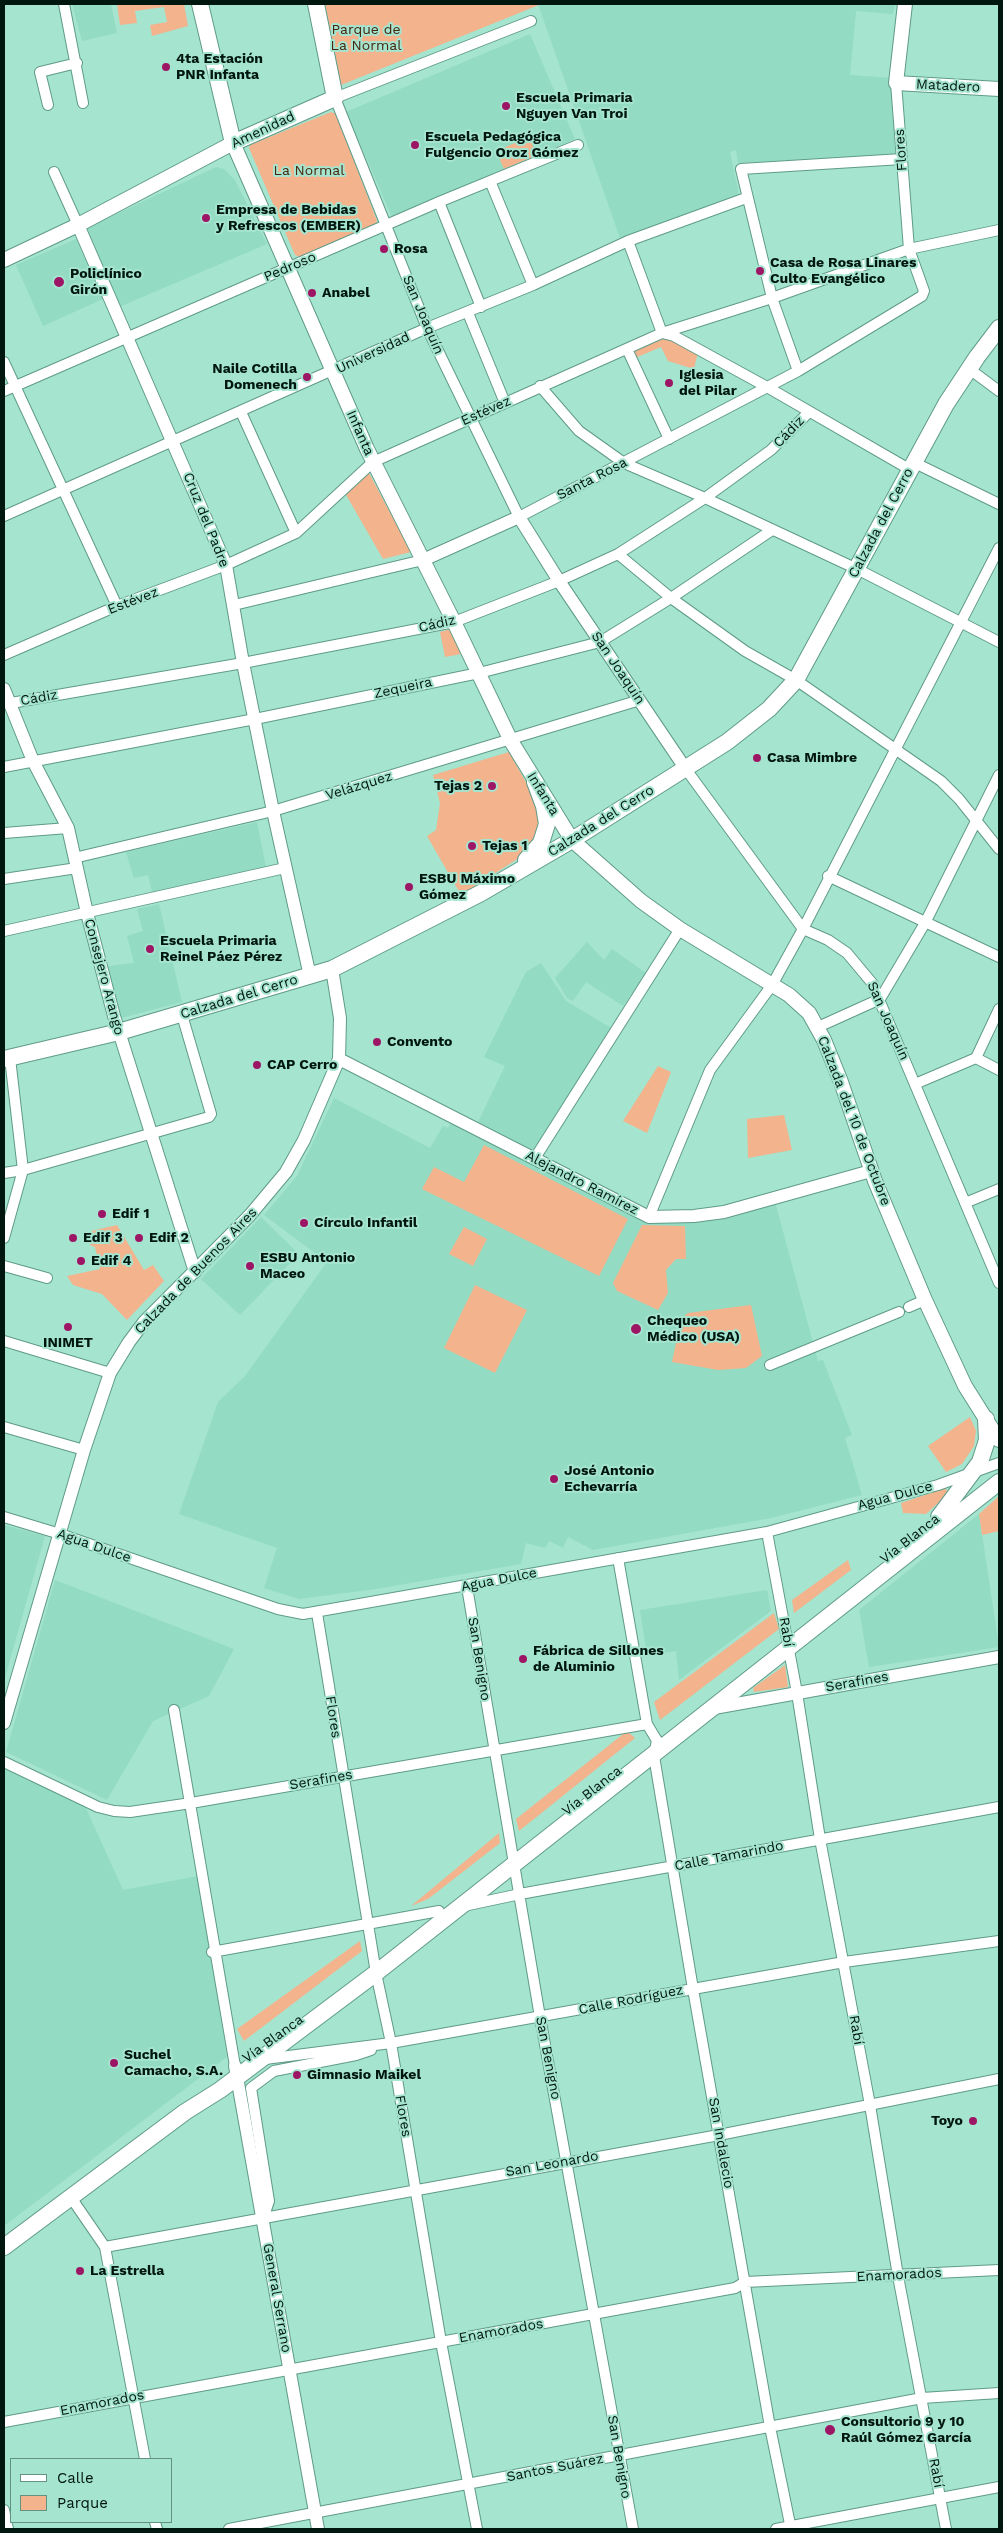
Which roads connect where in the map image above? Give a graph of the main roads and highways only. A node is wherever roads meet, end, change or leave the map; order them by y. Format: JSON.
{"nodes":[{"id":1,"x":200,"y":4,"type":"edge"},
{"id":2,"x":316,"y":4,"type":"edge"},
{"id":3,"x":905,"y":4,"type":"edge"},
{"id":4,"x":896,"y":83,"type":"joint"},
{"id":5,"x":999,"y":89,"type":"edge"},
{"id":6,"x":335,"y":98,"type":"joint"},
{"id":7,"x":233,"y":144,"type":"junction"},
{"id":8,"x":4,"y":260,"type":"edge"},
{"id":9,"x":999,"y":328,"type":"edge"},
{"id":10,"x":535,"y":782,"type":"junction"},
{"id":11,"x":572,"y":840,"type":"junction"},
{"id":12,"x":505,"y":879,"type":"junction"},
{"id":13,"x":7,"y":1059,"type":"edge"},
{"id":14,"x":986,"y":1419,"type":"junction"},
{"id":15,"x":999,"y":1431,"type":"edge"},
{"id":16,"x":999,"y":1440,"type":"edge"},
{"id":17,"x":999,"y":1469,"type":"edge"},
{"id":18,"x":999,"y":1482,"type":"edge"},
{"id":19,"x":939,"y":1517,"type":"junction"},
{"id":20,"x":788,"y":1643,"type":"junction"},
{"id":21,"x":658,"y":1748,"type":"junction"},
{"id":22,"x":514,"y":1858,"type":"junction"},
{"id":23,"x":376,"y":1967,"type":"junction"},
{"id":24,"x":236,"y":2072,"type":"junction"},
{"id":25,"x":185,"y":2112,"type":"junction"},
{"id":26,"x":4,"y":2247,"type":"edge"}],
"edges":[{"from":1,"to":7,"type":"main road","name":"Infanta"},
{"from":2,"to":6,"type":"main road","name":"San Joaquín"},
{"from":3,"to":4,"type":"main road","name":"Flores"},
{"from":4,"to":5,"type":"main road","name":"Matadero"},
{"from":6,"to":7,"type":"main road","name":"Amenidad"},
{"from":7,"to":8,"type":"main road","name":"Amenidad"},
{"from":7,"to":10,"type":"main road","name":"Infanta"},
{"from":9,"to":11,"type":"main road","name":"Calzada del Cerro"},
{"from":10,"to":11,"type":"main road","name":"Infanta"},
{"from":10,"to":12,"type":"main road"},
{"from":11,"to":12,"type":"main road","name":"Calzada del Cerro"},
{"from":11,"to":14,"type":"main road","name":"Calzada del 10 de Octubre"},
{"from":12,"to":13,"type":"main road","name":"Calzada del Cerro"},
{"from":14,"to":15,"type":"main road"},
{"from":14,"to":16,"type":"main road","name":"Calzada del 10 de Octubre"},
{"from":14,"to":19,"type":"main road"},
{"from":17,"to":19,"type":"main road","name":"Vía Blanca"},
{"from":18,"to":20,"type":"main road","name":"Vía Blanca"},
{"from":19,"to":20,"type":"main road","name":"Vía Blanca"},
{"from":20,"to":21,"type":"main road","name":"Vía Blanca"},
{"from":20,"to":21,"type":"main road","name":"Vía Blanca"},
{"from":21,"to":22,"type":"main road","name":"Vía Blanca"},
{"from":22,"to":23,"type":"main road","name":"Vía Blanca"},
{"from":22,"to":23,"type":"main road","name":"Vía Blanca"},
{"from":23,"to":24,"type":"main road","name":"Vía Blanca"},
{"from":23,"to":24,"type":"main road","name":"Vía Blanca"},
{"from":24,"to":25,"type":"main road","name":"Vía Blanca"},
{"from":24,"to":25,"type":"main road","name":"Vía Blanca"},
{"from":25,"to":26,"type":"main road","name":"Vía Blanca"}]}
